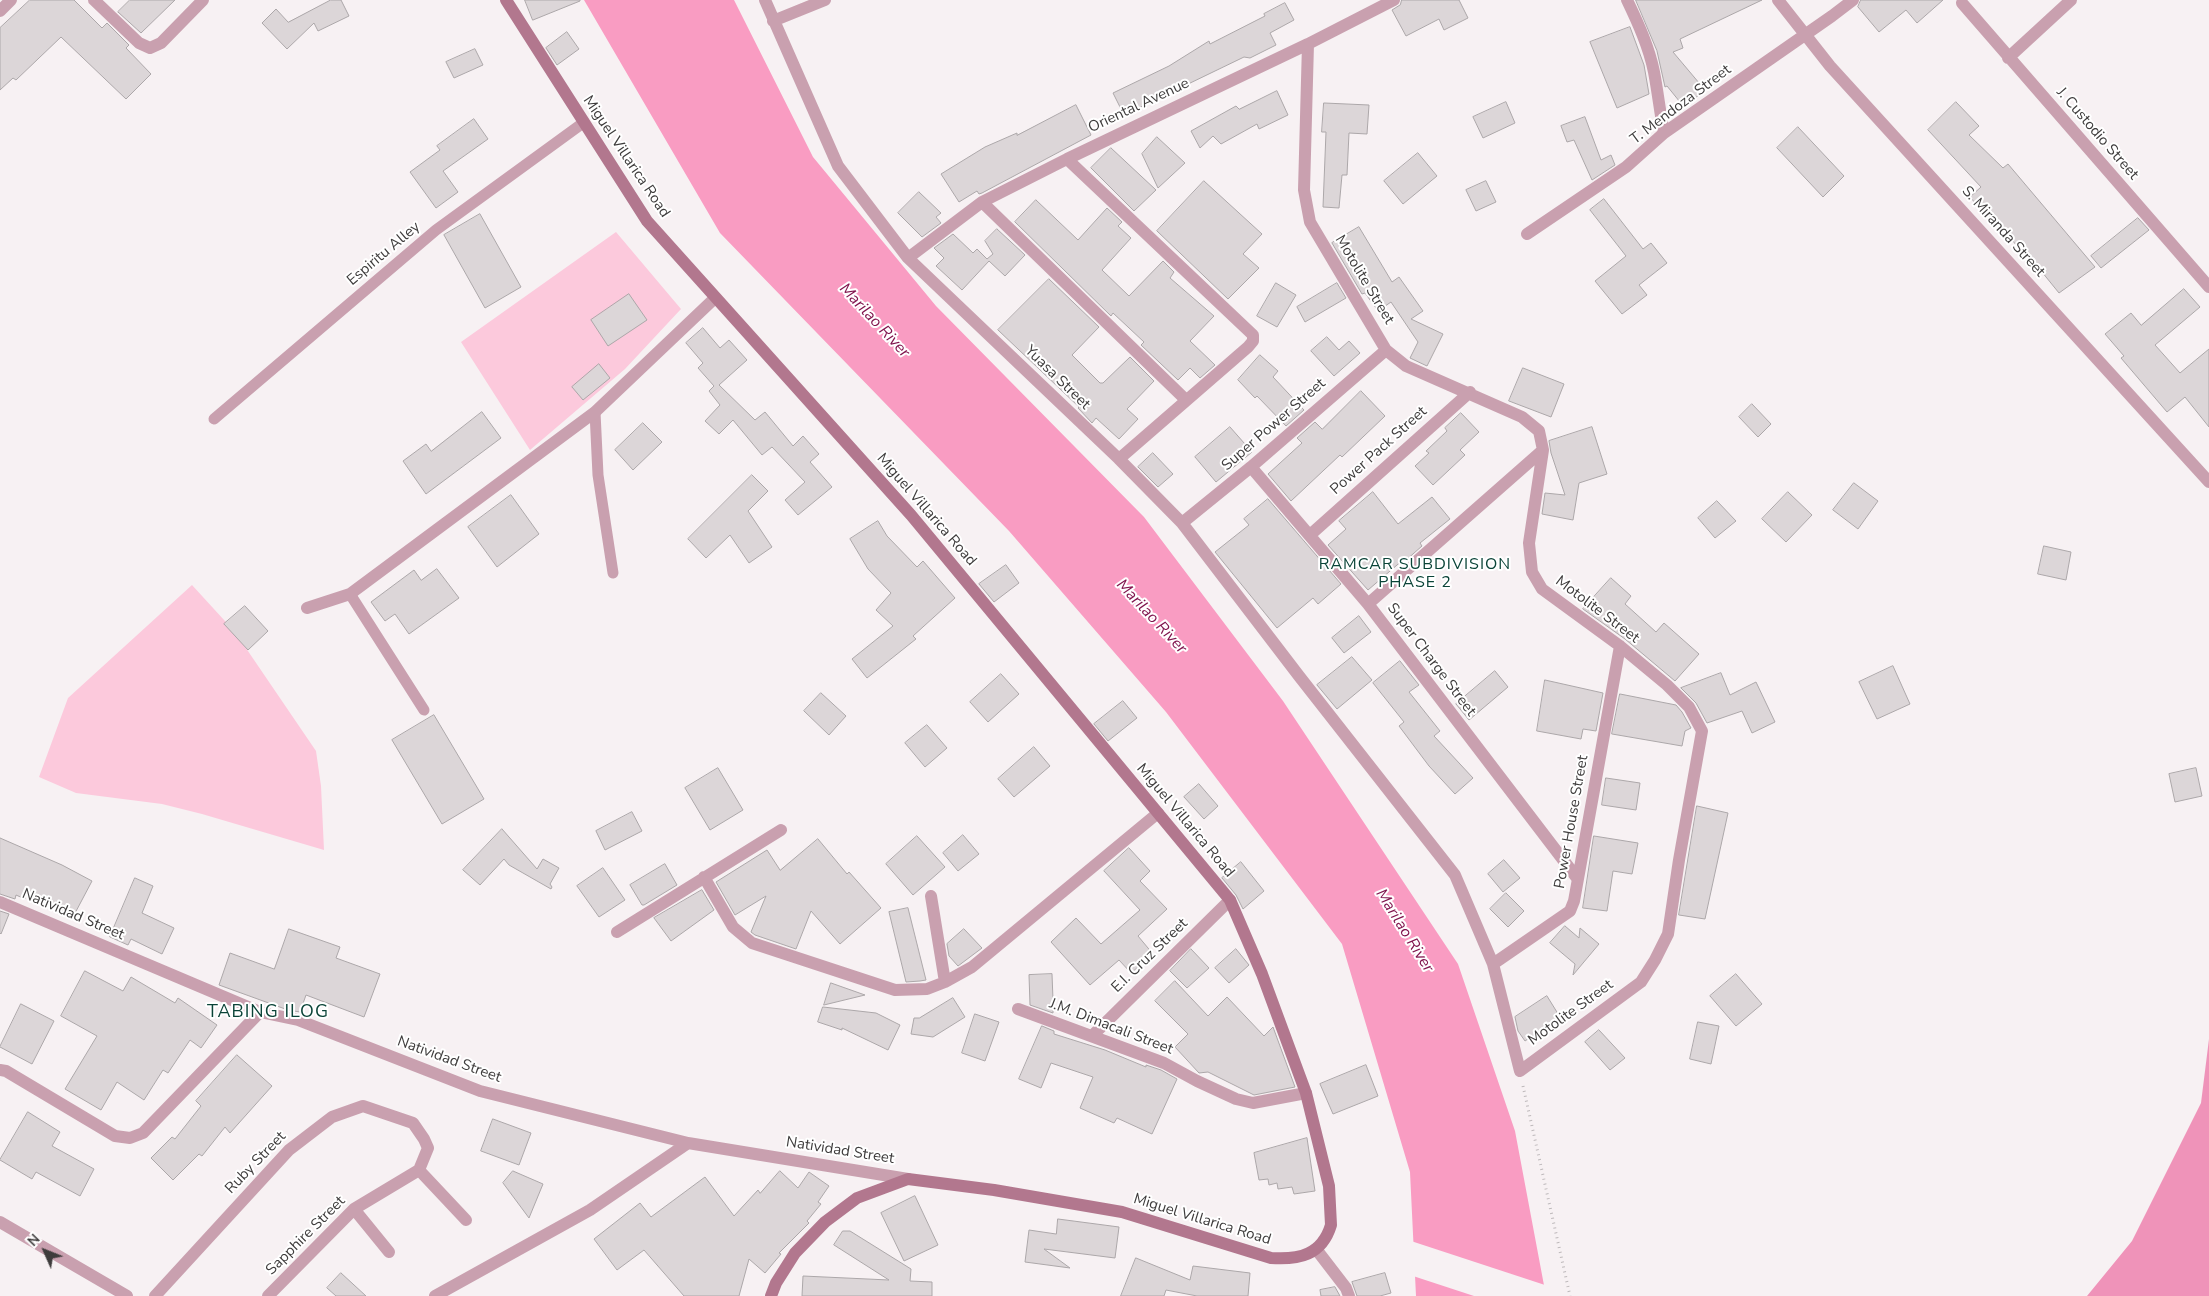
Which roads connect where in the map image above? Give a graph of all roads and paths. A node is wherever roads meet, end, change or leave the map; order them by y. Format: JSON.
{"nodes":[{"id":1,"x":11,"y":0,"type":"edge"},
{"id":2,"x":94,"y":0,"type":"edge"},
{"id":3,"x":203,"y":0,"type":"edge"},
{"id":4,"x":506,"y":0,"type":"edge"},
{"id":5,"x":765,"y":0,"type":"edge"},
{"id":6,"x":825,"y":0,"type":"edge"},
{"id":7,"x":1394,"y":0,"type":"edge"},
{"id":8,"x":1628,"y":0,"type":"edge"},
{"id":9,"x":1778,"y":0,"type":"edge"},
{"id":10,"x":1853,"y":0,"type":"edge"},
{"id":11,"x":2071,"y":0,"type":"edge"},
{"id":12,"x":1962,"y":3,"type":"dead end"},
{"id":13,"x":0,"y":11,"type":"edge"},
{"id":14,"x":773,"y":21,"type":"junction"},
{"id":15,"x":1805,"y":34,"type":"junction"},
{"id":16,"x":1308,"y":44,"type":"junction"},
{"id":17,"x":2008,"y":58,"type":"junction"},
{"id":18,"x":583,"y":123,"type":"junction"},
{"id":19,"x":1664,"y":133,"type":"junction"},
{"id":20,"x":1067,"y":159,"type":"junction"},
{"id":21,"x":982,"y":202,"type":"junction"},
{"id":22,"x":1527,"y":234,"type":"dead end"},
{"id":23,"x":908,"y":258,"type":"junction"},
{"id":24,"x":2209,"y":287,"type":"edge"},
{"id":25,"x":715,"y":298,"type":"junction"},
{"id":26,"x":1386,"y":350,"type":"junction"},
{"id":27,"x":1470,"y":392,"type":"junction"},
{"id":28,"x":1186,"y":400,"type":"junction"},
{"id":29,"x":595,"y":412,"type":"junction"},
{"id":30,"x":214,"y":419,"type":"dead end"},
{"id":31,"x":1543,"y":450,"type":"junction"},
{"id":32,"x":1120,"y":459,"type":"junction"},
{"id":33,"x":1251,"y":467,"type":"junction"},
{"id":34,"x":2209,"y":482,"type":"edge"},
{"id":35,"x":1182,"y":523,"type":"junction"},
{"id":36,"x":1310,"y":534,"type":"junction"},
{"id":37,"x":613,"y":573,"type":"dead end"},
{"id":38,"x":350,"y":594,"type":"junction"},
{"id":39,"x":1368,"y":604,"type":"junction"},
{"id":40,"x":307,"y":608,"type":"dead end"},
{"id":41,"x":1620,"y":646,"type":"junction"},
{"id":42,"x":424,"y":710,"type":"dead end"},
{"id":43,"x":1158,"y":813,"type":"junction"},
{"id":44,"x":781,"y":830,"type":"dead end"},
{"id":45,"x":704,"y":876,"type":"junction"},
{"id":46,"x":1577,"y":878,"type":"junction"},
{"id":47,"x":931,"y":896,"type":"dead end"},
{"id":48,"x":1230,"y":900,"type":"junction"},
{"id":49,"x":0,"y":902,"type":"edge"},
{"id":50,"x":616,"y":932,"type":"dead end"},
{"id":51,"x":1493,"y":964,"type":"junction"},
{"id":52,"x":945,"y":982,"type":"junction"},
{"id":53,"x":1018,"y":1009,"type":"dead end"},
{"id":54,"x":260,"y":1012,"type":"junction"},
{"id":55,"x":1092,"y":1036,"type":"junction"},
{"id":56,"x":0,"y":1070,"type":"edge"},
{"id":57,"x":1520,"y":1071,"type":"junction"},
{"id":58,"x":1306,"y":1093,"type":"junction"},
{"id":59,"x":688,"y":1143,"type":"junction"},
{"id":60,"x":419,"y":1170,"type":"junction"},
{"id":61,"x":908,"y":1179,"type":"junction"},
{"id":62,"x":354,"y":1209,"type":"junction"},
{"id":63,"x":466,"y":1220,"type":"dead end"},
{"id":64,"x":0,"y":1222,"type":"edge"},
{"id":65,"x":1316,"y":1249,"type":"junction"},
{"id":66,"x":389,"y":1252,"type":"dead end"},
{"id":67,"x":127,"y":1296,"type":"edge"},
{"id":68,"x":155,"y":1296,"type":"edge"},
{"id":69,"x":268,"y":1296,"type":"edge"},
{"id":70,"x":435,"y":1296,"type":"edge"},
{"id":71,"x":771,"y":1296,"type":"edge"},
{"id":72,"x":1349,"y":1296,"type":"edge"},
{"id":73,"x":1570,"y":1296,"type":"edge"}],
"edges":[{"from":1,"to":13,"type":"street"},
{"from":2,"to":3,"type":"street"},
{"from":4,"to":18,"type":"main road","name":"Miguel Villarica Road"},
{"from":5,"to":14,"type":"street","name":"Yuasa Street"},
{"from":6,"to":14,"type":"street"},
{"from":7,"to":16,"type":"street","name":"Oriental Avenue"},
{"from":8,"to":19,"type":"street"},
{"from":9,"to":15,"type":"street","name":"S. Miranda Street"},
{"from":10,"to":15,"type":"street","name":"T. Mendoza Street"},
{"from":11,"to":17,"type":"street"},
{"from":12,"to":17,"type":"street","name":"J. Custodio Street"},
{"from":14,"to":23,"type":"street","name":"Yuasa Street"},
{"from":15,"to":19,"type":"street","name":"T. Mendoza Street"},
{"from":15,"to":34,"type":"street","name":"S. Miranda Street"},
{"from":16,"to":20,"type":"street","name":"Oriental Avenue"},
{"from":16,"to":26,"type":"street","name":"Motolite Street"},
{"from":17,"to":24,"type":"street","name":"J. Custodio Street"},
{"from":18,"to":25,"type":"main road","name":"Miguel Villarica Road"},
{"from":18,"to":30,"type":"lane","name":"Espiritu Alley"},
{"from":19,"to":22,"type":"street","name":"T. Mendoza Street"},
{"from":20,"to":21,"type":"street","name":"Oriental Avenue"},
{"from":20,"to":28,"type":"street"},
{"from":21,"to":23,"type":"street","name":"Oriental Avenue"},
{"from":21,"to":28,"type":"street"},
{"from":23,"to":32,"type":"street","name":"Yuasa Street"},
{"from":25,"to":29,"type":"street"},
{"from":25,"to":43,"type":"main road","name":"Miguel Villarica Road"},
{"from":26,"to":27,"type":"street","name":"Motolite Street"},
{"from":26,"to":33,"type":"street","name":"Super Power Street"},
{"from":27,"to":31,"type":"street","name":"Motolite Street"},
{"from":27,"to":36,"type":"street","name":"Power Pack Street"},
{"from":28,"to":32,"type":"street"},
{"from":29,"to":37,"type":"lane"},
{"from":29,"to":38,"type":"street"},
{"from":31,"to":39,"type":"street"},
{"from":31,"to":41,"type":"street","name":"Motolite Street"},
{"from":32,"to":35,"type":"street","name":"Yuasa Street"},
{"from":33,"to":35,"type":"street","name":"Super Power Street"},
{"from":33,"to":36,"type":"street","name":"Super Charge Street"},
{"from":35,"to":51,"type":"street","name":"Yuasa Street"},
{"from":36,"to":39,"type":"street","name":"Super Charge Street"},
{"from":38,"to":40,"type":"street"},
{"from":38,"to":42,"type":"lane"},
{"from":39,"to":46,"type":"street","name":"Super Charge Street"},
{"from":41,"to":46,"type":"street","name":"Power House Street"},
{"from":41,"to":57,"type":"street","name":"Motolite Street"},
{"from":43,"to":48,"type":"main road","name":"Miguel Villarica Road"},
{"from":43,"to":52,"type":"street"},
{"from":44,"to":45,"type":"street"},
{"from":45,"to":50,"type":"street"},
{"from":45,"to":52,"type":"street"},
{"from":46,"to":51,"type":"street","name":"Power House Street"},
{"from":47,"to":52,"type":"street"},
{"from":48,"to":55,"type":"street","name":"E.I. Cruz Street"},
{"from":48,"to":58,"type":"main road","name":"Miguel Villarica Road"},
{"from":49,"to":54,"type":"street","name":"Natividad Street"},
{"from":51,"to":57,"type":"street","name":"Yuasa Street"},
{"from":53,"to":55,"type":"street","name":"J.M. Dimacali Street"},
{"from":54,"to":56,"type":"street"},
{"from":54,"to":59,"type":"street","name":"Natividad Street"},
{"from":55,"to":58,"type":"street","name":"J.M. Dimacali Street"},
{"from":57,"to":73,"type":"path"},
{"from":58,"to":65,"type":"main road","name":"Miguel Villarica Road"},
{"from":59,"to":61,"type":"street","name":"Natividad Street"},
{"from":59,"to":70,"type":"street"},
{"from":60,"to":62,"type":"street","name":"Sapphire Street"},
{"from":60,"to":63,"type":"street"},
{"from":60,"to":68,"type":"street","name":"Ruby Street"},
{"from":61,"to":65,"type":"main road","name":"Miguel Villarica Road"},
{"from":61,"to":71,"type":"main road","name":"Miguel Villarica Road"},
{"from":62,"to":66,"type":"street"},
{"from":62,"to":69,"type":"street","name":"Sapphire Street"},
{"from":64,"to":67,"type":"street"},
{"from":65,"to":72,"type":"street"}]}
